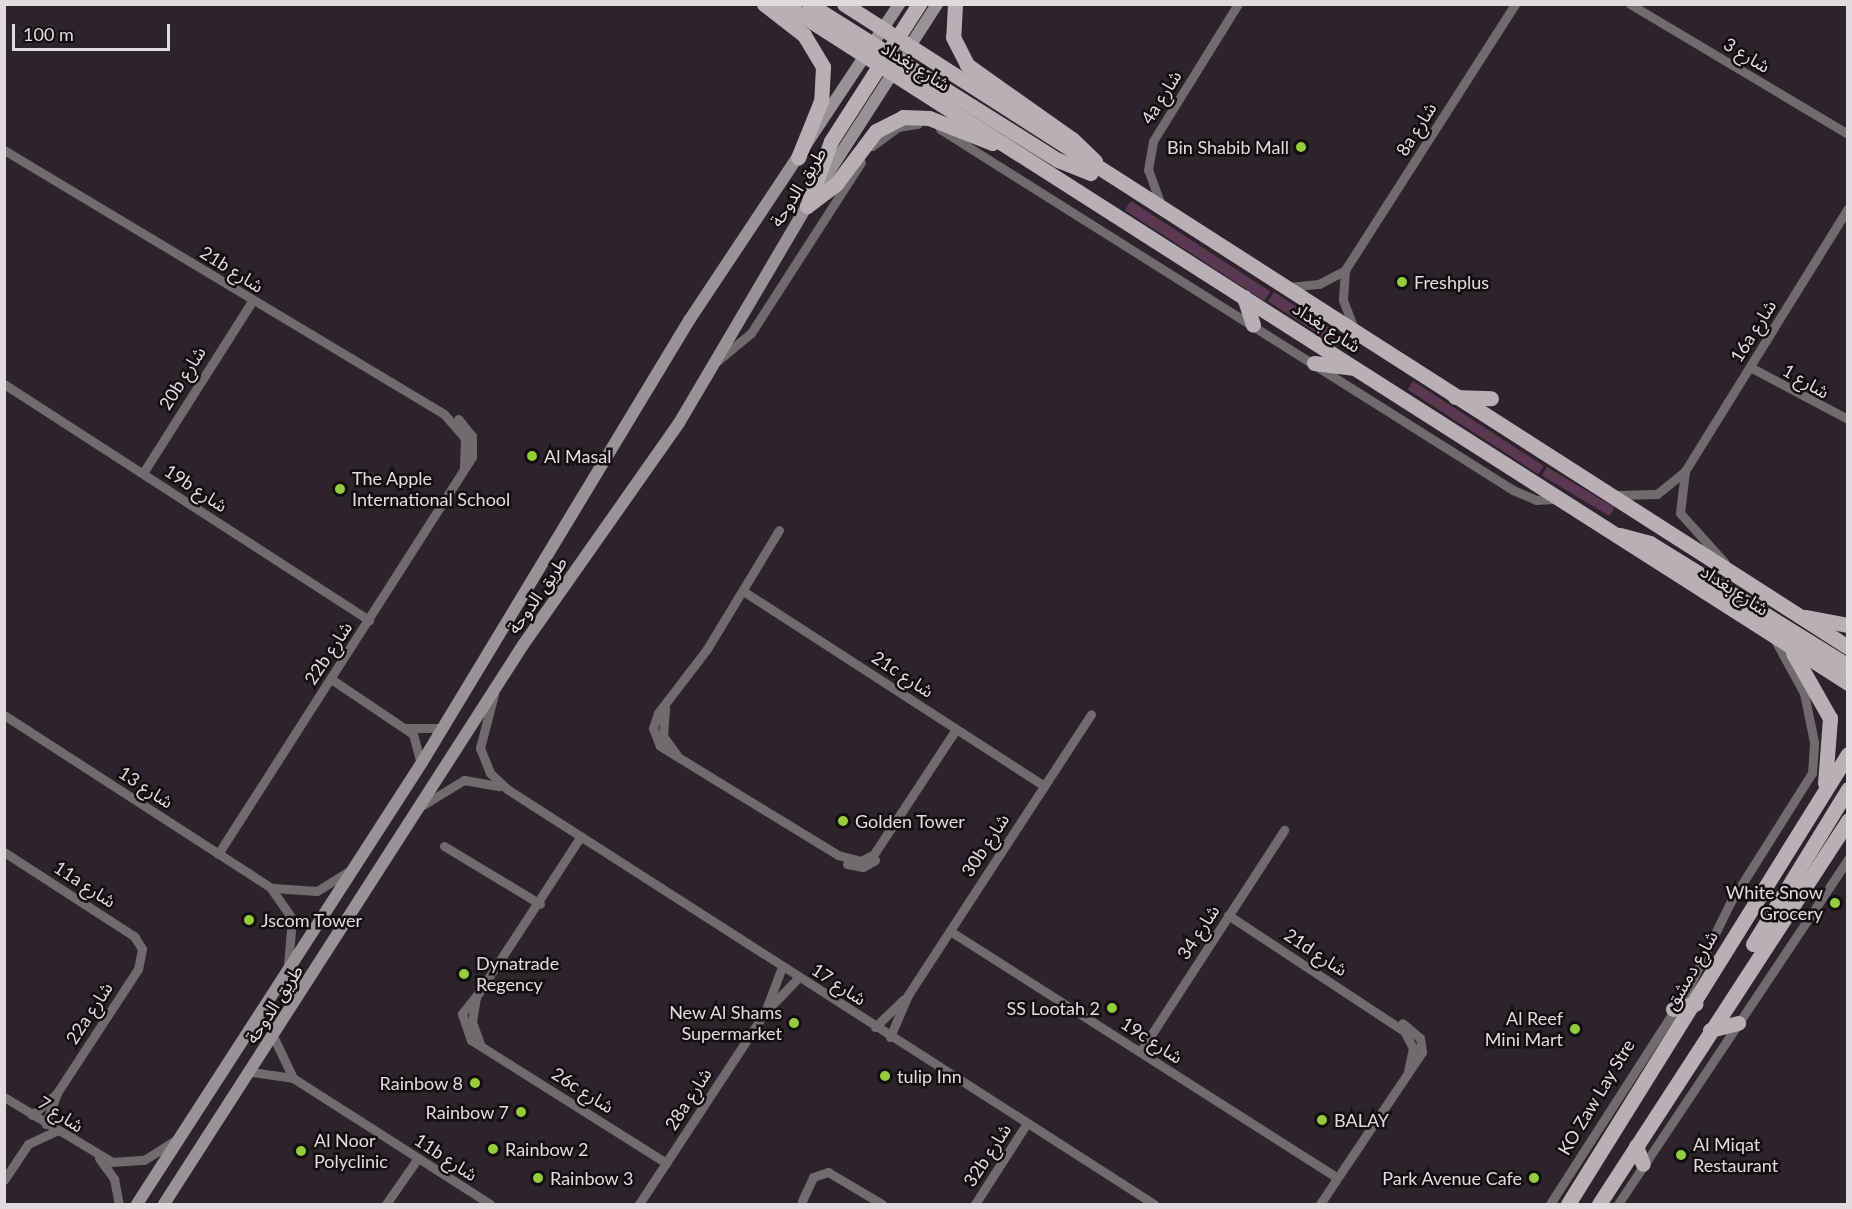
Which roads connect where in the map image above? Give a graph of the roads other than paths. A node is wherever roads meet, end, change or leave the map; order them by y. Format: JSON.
{"nodes":[{"id":1,"x":764,"y":4,"type":"edge"},
{"id":2,"x":784,"y":4,"type":"edge"},
{"id":3,"x":809,"y":4,"type":"edge"},
{"id":4,"x":844,"y":4,"type":"edge"},
{"id":5,"x":899,"y":4,"type":"edge"},
{"id":6,"x":919,"y":4,"type":"edge"},
{"id":7,"x":937,"y":4,"type":"edge"},
{"id":8,"x":955,"y":4,"type":"edge"},
{"id":9,"x":1238,"y":4,"type":"edge"},
{"id":10,"x":1515,"y":4,"type":"edge"},
{"id":11,"x":1630,"y":4,"type":"edge"},
{"id":12,"x":883,"y":30,"type":"junction"},
{"id":13,"x":903,"y":43,"type":"junction"},
{"id":14,"x":869,"y":51,"type":"junction"},
{"id":15,"x":890,"y":64,"type":"junction"},
{"id":16,"x":1847,"y":135,"type":"edge"},
{"id":17,"x":1002,"y":144,"type":"junction"},
{"id":18,"x":4,"y":150,"type":"edge"},
{"id":19,"x":798,"y":158,"type":"junction"},
{"id":20,"x":1106,"y":176,"type":"junction"},
{"id":21,"x":807,"y":206,"type":"junction"},
{"id":22,"x":1848,"y":208,"type":"edge"},
{"id":23,"x":1167,"y":215,"type":"junction"},
{"id":24,"x":1345,"y":270,"type":"junction"},
{"id":25,"x":1280,"y":286,"type":"junction"},
{"id":26,"x":1244,"y":297,"type":"junction"},
{"id":27,"x":252,"y":301,"type":"junction"},
{"id":28,"x":1253,"y":325,"type":"junction"},
{"id":29,"x":1359,"y":337,"type":"junction"},
{"id":30,"x":716,"y":362,"type":"junction"},
{"id":31,"x":1314,"y":363,"type":"junction"},
{"id":32,"x":1749,"y":367,"type":"junction"},
{"id":33,"x":1356,"y":369,"type":"junction"},
{"id":34,"x":4,"y":384,"type":"edge"},
{"id":35,"x":1454,"y":398,"type":"junction"},
{"id":36,"x":1491,"y":398,"type":"dead end"},
{"id":37,"x":1848,"y":419,"type":"edge"},
{"id":38,"x":464,"y":469,"type":"joint"},
{"id":39,"x":1686,"y":471,"type":"junction"},
{"id":40,"x":143,"y":473,"type":"junction"},
{"id":41,"x":1605,"y":492,"type":"junction"},
{"id":42,"x":1558,"y":499,"type":"junction"},
{"id":43,"x":779,"y":530,"type":"dead end"},
{"id":44,"x":1614,"y":535,"type":"junction"},
{"id":45,"x":1729,"y":568,"type":"junction"},
{"id":46,"x":743,"y":591,"type":"junction"},
{"id":47,"x":1802,"y":616,"type":"junction"},
{"id":48,"x":369,"y":620,"type":"junction"},
{"id":49,"x":1848,"y":625,"type":"edge"},
{"id":50,"x":1773,"y":637,"type":"junction"},
{"id":51,"x":1788,"y":646,"type":"junction"},
{"id":52,"x":1848,"y":647,"type":"edge"},
{"id":53,"x":1848,"y":666,"type":"edge"},
{"id":54,"x":331,"y":679,"type":"junction"},
{"id":55,"x":1848,"y":683,"type":"edge"},
{"id":56,"x":495,"y":688,"type":"junction"},
{"id":57,"x":1091,"y":714,"type":"dead end"},
{"id":58,"x":4,"y":715,"type":"edge"},
{"id":59,"x":405,"y":728,"type":"junction"},
{"id":60,"x":443,"y":728,"type":"junction"},
{"id":61,"x":956,"y":729,"type":"junction"},
{"id":62,"x":1848,"y":754,"type":"edge"},
{"id":63,"x":422,"y":764,"type":"junction"},
{"id":64,"x":1044,"y":786,"type":"junction"},
{"id":65,"x":507,"y":789,"type":"junction"},
{"id":66,"x":1824,"y":789,"type":"junction"},
{"id":67,"x":1848,"y":789,"type":"edge"},
{"id":68,"x":418,"y":808,"type":"junction"},
{"id":69,"x":1848,"y":820,"type":"edge"},
{"id":70,"x":1284,"y":830,"type":"dead end"},
{"id":71,"x":581,"y":836,"type":"junction"},
{"id":72,"x":444,"y":846,"type":"dead end"},
{"id":73,"x":4,"y":852,"type":"edge"},
{"id":74,"x":218,"y":854,"type":"junction"},
{"id":75,"x":1848,"y":859,"type":"edge"},
{"id":76,"x":357,"y":864,"type":"junction"},
{"id":77,"x":270,"y":887,"type":"junction"},
{"id":78,"x":540,"y":904,"type":"junction"},
{"id":79,"x":1228,"y":915,"type":"junction"},
{"id":80,"x":950,"y":931,"type":"junction"},
{"id":81,"x":142,"y":949,"type":"joint"},
{"id":82,"x":783,"y":967,"type":"junction"},
{"id":83,"x":288,"y":968,"type":"junction"},
{"id":84,"x":799,"y":977,"type":"junction"},
{"id":85,"x":1736,"y":988,"type":"junction"},
{"id":86,"x":908,"y":995,"type":"junction"},
{"id":87,"x":1695,"y":1004,"type":"junction"},
{"id":88,"x":1673,"y":1009,"type":"junction"},
{"id":89,"x":765,"y":1012,"type":"junction"},
{"id":90,"x":1738,"y":1023,"type":"junction"},
{"id":91,"x":875,"y":1027,"type":"junction"},
{"id":92,"x":1710,"y":1030,"type":"junction"},
{"id":93,"x":890,"y":1037,"type":"junction"},
{"id":94,"x":274,"y":1038,"type":"junction"},
{"id":95,"x":1140,"y":1052,"type":"junction"},
{"id":96,"x":252,"y":1072,"type":"junction"},
{"id":97,"x":293,"y":1078,"type":"junction"},
{"id":98,"x":57,"y":1093,"type":"junction"},
{"id":99,"x":4,"y":1097,"type":"edge"},
{"id":100,"x":32,"y":1115,"type":"junction"},
{"id":101,"x":1027,"y":1123,"type":"junction"},
{"id":102,"x":46,"y":1124,"type":"junction"},
{"id":103,"x":56,"y":1131,"type":"junction"},
{"id":104,"x":179,"y":1139,"type":"junction"},
{"id":105,"x":1636,"y":1146,"type":"junction"},
{"id":106,"x":99,"y":1158,"type":"junction"},
{"id":107,"x":418,"y":1158,"type":"junction"},
{"id":108,"x":666,"y":1163,"type":"junction"},
{"id":109,"x":1643,"y":1164,"type":"junction"},
{"id":110,"x":1337,"y":1178,"type":"junction"},
{"id":111,"x":4,"y":1180,"type":"edge"},
{"id":112,"x":800,"y":1203,"type":"edge"},
{"id":113,"x":119,"y":1204,"type":"edge"},
{"id":114,"x":137,"y":1204,"type":"edge"},
{"id":115,"x":164,"y":1204,"type":"edge"},
{"id":116,"x":386,"y":1204,"type":"edge"},
{"id":117,"x":490,"y":1204,"type":"edge"},
{"id":118,"x":639,"y":1204,"type":"edge"},
{"id":119,"x":882,"y":1204,"type":"edge"},
{"id":120,"x":975,"y":1204,"type":"edge"},
{"id":121,"x":1154,"y":1204,"type":"edge"},
{"id":122,"x":1320,"y":1204,"type":"edge"},
{"id":123,"x":1550,"y":1204,"type":"edge"},
{"id":124,"x":1568,"y":1204,"type":"edge"},
{"id":125,"x":1599,"y":1204,"type":"edge"},
{"id":126,"x":1618,"y":1204,"type":"edge"}],
"edges":[{"from":1,"to":19,"type":"main road"},
{"from":2,"to":14,"type":"main road","name":"شارع بغداد"},
{"from":3,"to":14,"type":"main road"},
{"from":4,"to":12,"type":"main road","name":"شارع بغداد"},
{"from":5,"to":12,"type":"main road","name":"طريق الدوحة"},
{"from":6,"to":13,"type":"main road"},
{"from":7,"to":13,"type":"main road"},
{"from":8,"to":20,"type":"main road"},
{"from":9,"to":23,"type":"street","name":"4a شارع"},
{"from":10,"to":24,"type":"street","name":"8a شارع"},
{"from":11,"to":16,"type":"street","name":"شارع 3"},
{"from":12,"to":13,"type":"main road","name":"شارع بغداد"},
{"from":12,"to":14,"type":"main road","name":"طريق الدوحة"},
{"from":13,"to":15,"type":"main road"},
{"from":13,"to":20,"type":"main road","name":"شارع بغداد"},
{"from":14,"to":15,"type":"main road","name":"شارع بغداد"},
{"from":14,"to":19,"type":"main road","name":"طريق الدوحة"},
{"from":15,"to":17,"type":"main road","name":"شارع بغداد"},
{"from":15,"to":20,"type":"main road"},
{"from":15,"to":21,"type":"main road"},
{"from":17,"to":21,"type":"main road"},
{"from":17,"to":26,"type":"main road","name":"شارع بغداد"},
{"from":18,"to":27,"type":"street","name":"21b شارع"},
{"from":19,"to":60,"type":"main road","name":"طريق الدوحة"},
{"from":20,"to":23,"type":"main road","name":"شارع بغداد"},
{"from":21,"to":30,"type":"main road","name":"طريق الدوحة"},
{"from":22,"to":32,"type":"street","name":"16a شارع"},
{"from":23,"to":25,"type":"main road","name":"شارع بغداد"},
{"from":24,"to":25,"type":"street","name":"8a شارع"},
{"from":24,"to":29,"type":"street","name":"8a شارع"},
{"from":25,"to":29,"type":"main road","name":"شارع بغداد"},
{"from":26,"to":28,"type":"main road"},
{"from":26,"to":33,"type":"main road","name":"شارع بغداد"},
{"from":27,"to":38,"type":"street","name":"21b شارع"},
{"from":27,"to":40,"type":"street","name":"20b شارع"},
{"from":28,"to":30,"type":"street"},
{"from":28,"to":31,"type":"street"},
{"from":29,"to":35,"type":"main road","name":"شارع بغداد"},
{"from":30,"to":56,"type":"main road","name":"طريق الدوحة"},
{"from":31,"to":33,"type":"main road"},
{"from":31,"to":42,"type":"street"},
{"from":32,"to":37,"type":"street","name":"شارع 1"},
{"from":32,"to":39,"type":"street","name":"16a شارع"},
{"from":33,"to":42,"type":"main road","name":"شارع بغداد"},
{"from":34,"to":40,"type":"street","name":"19b شارع"},
{"from":35,"to":36,"type":"main road"},
{"from":35,"to":41,"type":"main road","name":"شارع بغداد"},
{"from":38,"to":48,"type":"street","name":"22b شارع"},
{"from":39,"to":41,"type":"street","name":"16a شارع"},
{"from":39,"to":45,"type":"street","name":"16a شارع"},
{"from":40,"to":48,"type":"street","name":"19b شارع"},
{"from":41,"to":45,"type":"main road","name":"شارع بغداد"},
{"from":42,"to":44,"type":"main road","name":"شارع بغداد"},
{"from":43,"to":46,"type":"street"},
{"from":44,"to":50,"type":"main road","name":"شارع بغداد"},
{"from":44,"to":53,"type":"main road"},
{"from":45,"to":47,"type":"main road","name":"شارع بغداد"},
{"from":46,"to":61,"type":"street","name":"21c شارع"},
{"from":46,"to":61,"type":"street"},
{"from":47,"to":49,"type":"main road"},
{"from":47,"to":52,"type":"main road","name":"شارع بغداد"},
{"from":48,"to":54,"type":"street","name":"22b شارع"},
{"from":50,"to":51,"type":"main road","name":"شارع بغداد"},
{"from":50,"to":88,"type":"street","name":"KO Zaw Lay Stre"},
{"from":51,"to":55,"type":"main road","name":"شارع بغداد"},
{"from":51,"to":66,"type":"main road"},
{"from":54,"to":59,"type":"street"},
{"from":54,"to":74,"type":"street","name":"22b شارع"},
{"from":56,"to":65,"type":"street","name":"شارع 17"},
{"from":56,"to":68,"type":"main road","name":"طريق الدوحة"},
{"from":57,"to":64,"type":"street","name":"30b شارع"},
{"from":58,"to":74,"type":"street","name":"شارع 13"},
{"from":59,"to":60,"type":"street"},
{"from":59,"to":63,"type":"street"},
{"from":60,"to":63,"type":"main road","name":"طريق الدوحة"},
{"from":61,"to":64,"type":"street","name":"21c شارع"},
{"from":62,"to":66,"type":"main road","name":"شارع دمشق"},
{"from":63,"to":76,"type":"main road","name":"طريق الدوحة"},
{"from":64,"to":80,"type":"street","name":"30b شارع"},
{"from":65,"to":68,"type":"street","name":"شارع 17"},
{"from":65,"to":71,"type":"street","name":"شارع 17"},
{"from":66,"to":87,"type":"main road","name":"شارع دمشق"},
{"from":67,"to":85,"type":"main road"},
{"from":68,"to":94,"type":"main road","name":"طريق الدوحة"},
{"from":69,"to":85,"type":"main road"},
{"from":70,"to":79,"type":"street","name":"شارع 34"},
{"from":71,"to":78,"type":"street","name":"26c شارع"},
{"from":71,"to":82,"type":"street","name":"شارع 17"},
{"from":72,"to":78,"type":"street"},
{"from":73,"to":81,"type":"street","name":"11a شارع"},
{"from":74,"to":77,"type":"street","name":"شارع 13"},
{"from":75,"to":90,"type":"street"},
{"from":76,"to":77,"type":"street","name":"شارع 13"},
{"from":76,"to":83,"type":"main road","name":"طريق الدوحة"},
{"from":77,"to":83,"type":"street","name":"شارع 13"},
{"from":78,"to":108,"type":"street","name":"26c شارع"},
{"from":79,"to":95,"type":"street","name":"شارع 34"},
{"from":79,"to":110,"type":"street","name":"21d شارع"},
{"from":80,"to":86,"type":"street","name":"30b شارع"},
{"from":80,"to":95,"type":"street","name":"19c شارع"},
{"from":81,"to":98,"type":"street","name":"22a شارع"},
{"from":82,"to":84,"type":"street","name":"شارع 17"},
{"from":82,"to":89,"type":"street","name":"28a شارع"},
{"from":83,"to":104,"type":"main road","name":"طريق الدوحة"},
{"from":84,"to":89,"type":"street","name":"28a شارع"},
{"from":84,"to":91,"type":"street","name":"شارع 17"},
{"from":85,"to":92,"type":"main road"},
{"from":86,"to":91,"type":"street","name":"30b شارع"},
{"from":86,"to":93,"type":"street","name":"30b شارع"},
{"from":87,"to":88,"type":"main road"},
{"from":87,"to":124,"type":"main road","name":"شارع دمشق"},
{"from":88,"to":123,"type":"street","name":"KO Zaw Lay Stre"},
{"from":89,"to":108,"type":"street","name":"28a شارع"},
{"from":90,"to":92,"type":"main road"},
{"from":90,"to":109,"type":"street"},
{"from":91,"to":93,"type":"street","name":"شارع 17"},
{"from":92,"to":105,"type":"main road"},
{"from":93,"to":101,"type":"street","name":"شارع 17"},
{"from":94,"to":96,"type":"main road","name":"طريق الدوحة"},
{"from":94,"to":97,"type":"street"},
{"from":95,"to":110,"type":"street","name":"19c شارع"},
{"from":96,"to":97,"type":"street","name":"11b شارع"},
{"from":96,"to":115,"type":"main road","name":"طريق الدوحة"},
{"from":97,"to":107,"type":"street","name":"11b شارع"},
{"from":98,"to":100,"type":"street","name":"22a شارع"},
{"from":98,"to":102,"type":"street","name":"22a شارع"},
{"from":99,"to":100,"type":"street","name":"شارع 7"},
{"from":100,"to":102,"type":"street","name":"شارع 7"},
{"from":101,"to":120,"type":"street","name":"32b شارع"},
{"from":101,"to":121,"type":"street","name":"شارع 17"},
{"from":102,"to":103,"type":"street","name":"شارع 7"},
{"from":103,"to":106,"type":"street","name":"شارع 7"},
{"from":103,"to":111,"type":"street"},
{"from":104,"to":106,"type":"street","name":"شارع 7"},
{"from":104,"to":114,"type":"main road","name":"طريق الدوحة"},
{"from":105,"to":109,"type":"main road"},
{"from":105,"to":125,"type":"main road"},
{"from":106,"to":113,"type":"street","name":"شارع 7"},
{"from":107,"to":116,"type":"street"},
{"from":107,"to":117,"type":"street","name":"11b شارع"},
{"from":108,"to":118,"type":"street","name":"28a شارع"},
{"from":109,"to":126,"type":"street"},
{"from":110,"to":122,"type":"street"},
{"from":112,"to":119,"type":"street"}]}
